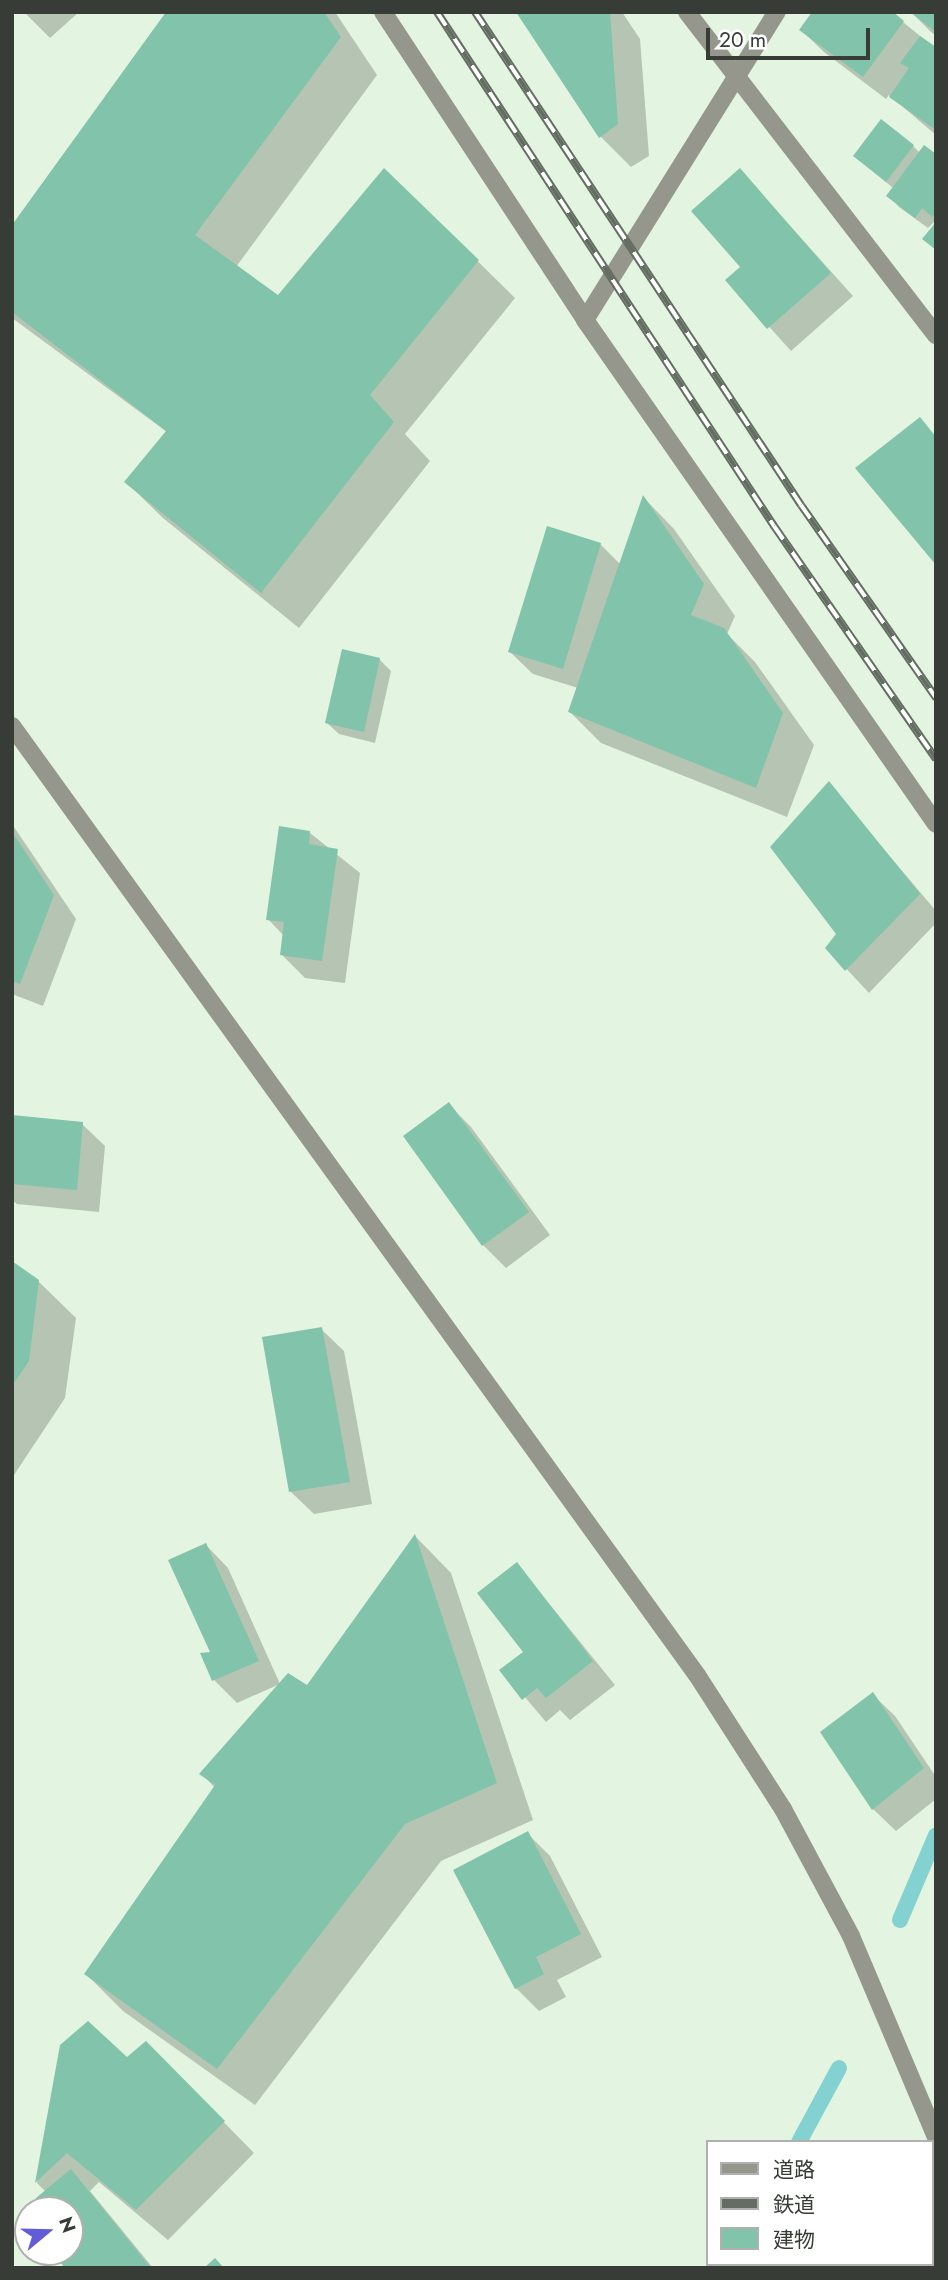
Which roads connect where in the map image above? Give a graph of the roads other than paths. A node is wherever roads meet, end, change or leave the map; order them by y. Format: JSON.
{"nodes":[{"id":1,"x":383,"y":12,"type":"edge"},
{"id":2,"x":687,"y":12,"type":"edge"},
{"id":3,"x":777,"y":12,"type":"edge"},
{"id":4,"x":738,"y":77,"type":"junction"},
{"id":5,"x":584,"y":320,"type":"junction"},
{"id":6,"x":936,"y":335,"type":"edge"},
{"id":7,"x":12,"y":726,"type":"edge"},
{"id":8,"x":936,"y":824,"type":"edge"},
{"id":9,"x":936,"y":2137,"type":"edge"}],
"edges":[{"from":1,"to":5,"type":"street"},
{"from":2,"to":4,"type":"street"},
{"from":3,"to":4,"type":"street"},
{"from":4,"to":5,"type":"street"},
{"from":4,"to":6,"type":"street"},
{"from":5,"to":8,"type":"street"},
{"from":7,"to":9,"type":"street"}]}
